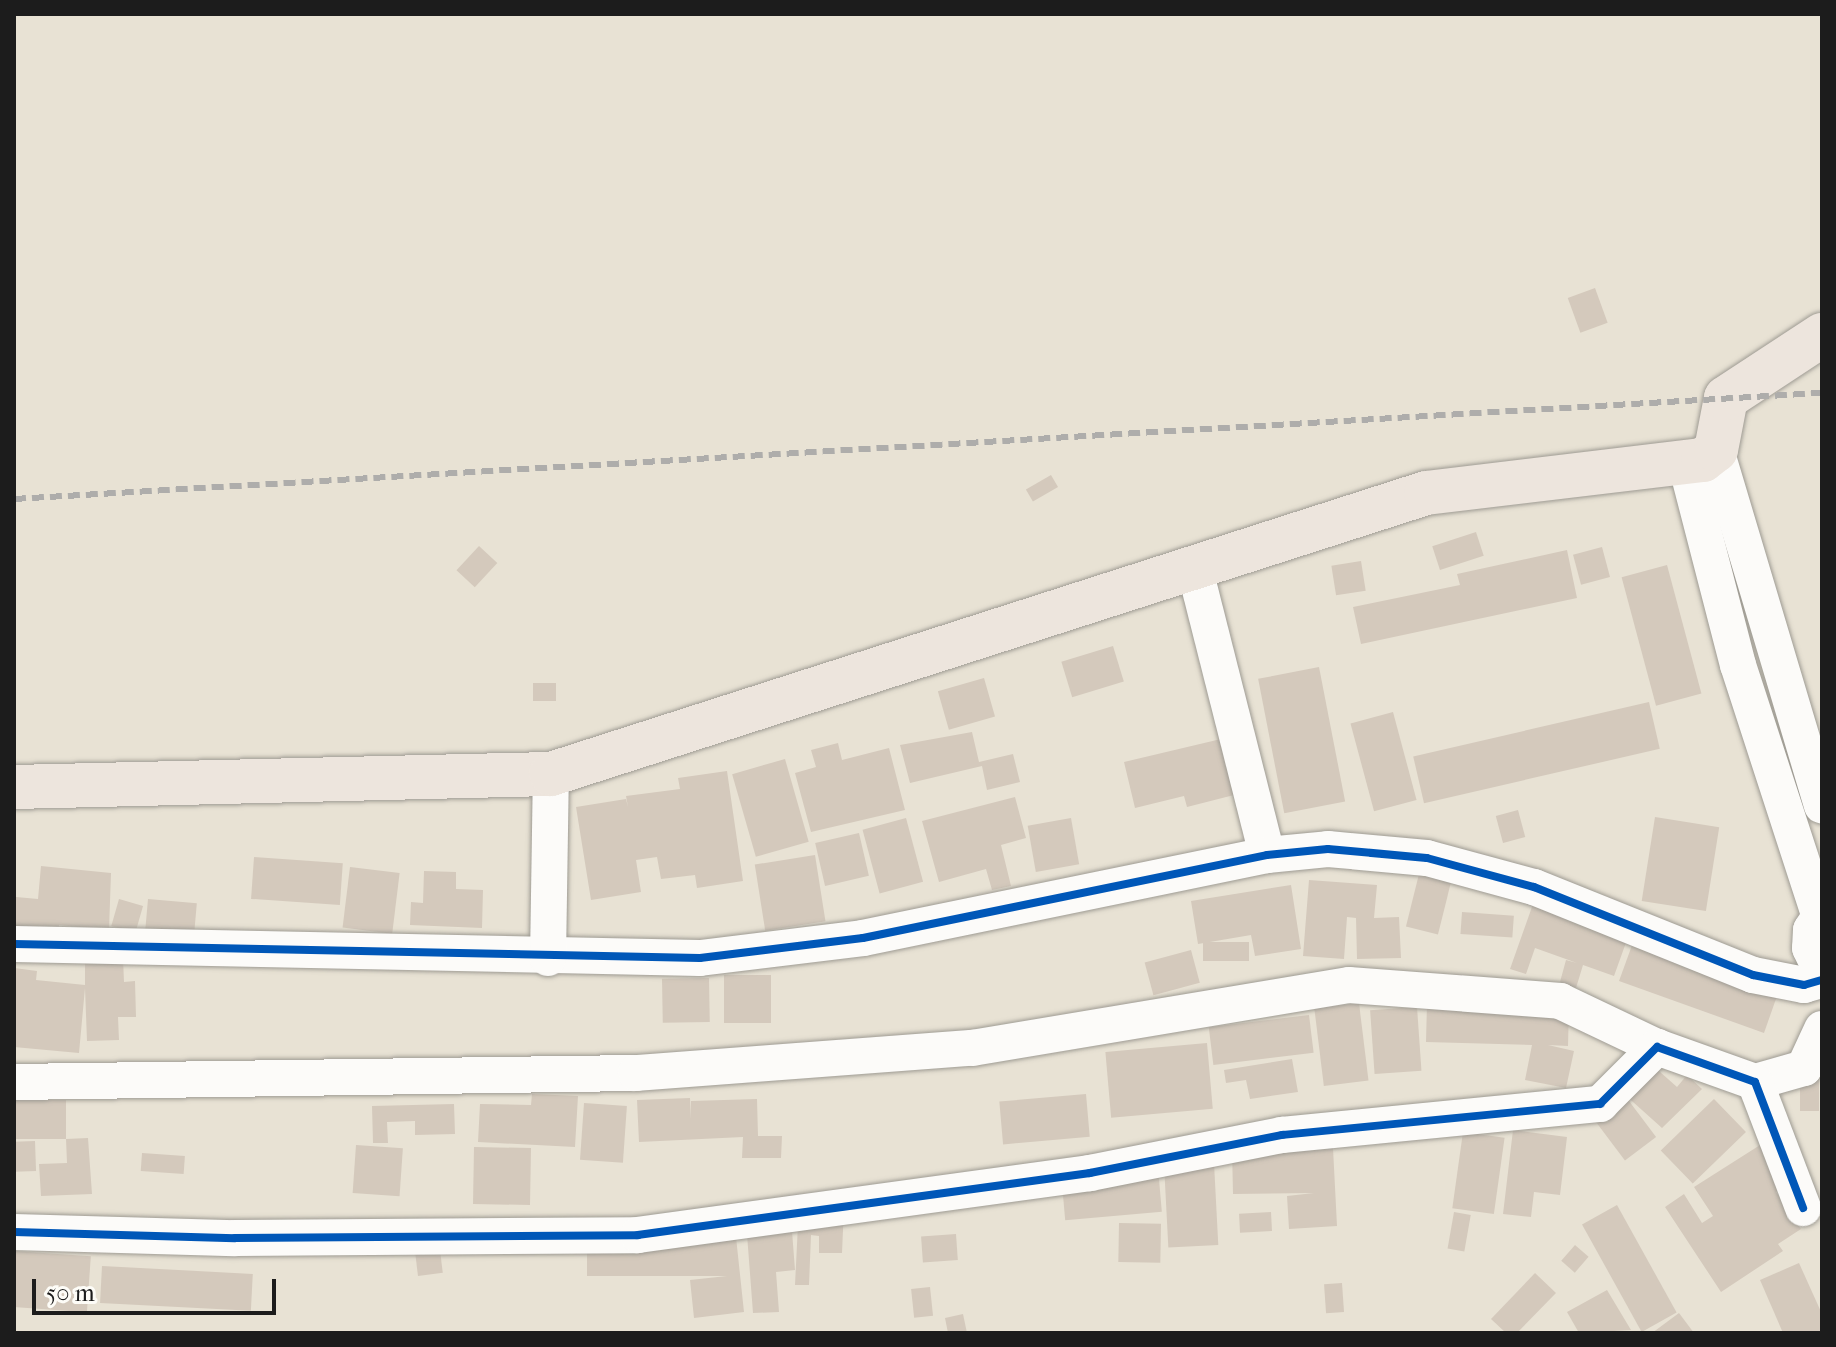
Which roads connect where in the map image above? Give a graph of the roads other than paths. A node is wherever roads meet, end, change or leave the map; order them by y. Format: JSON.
{"nodes":[{"id":1,"x":1822,"y":335,"type":"edge"},
{"id":2,"x":1701,"y":457,"type":"junction"},
{"id":3,"x":1194,"y":566,"type":"junction"},
{"id":4,"x":551,"y":774,"type":"junction"},
{"id":5,"x":14,"y":787,"type":"edge"},
{"id":6,"x":1822,"y":806,"type":"edge"},
{"id":7,"x":1267,"y":855,"type":"junction"},
{"id":8,"x":1821,"y":914,"type":"edge"},
{"id":9,"x":14,"y":944,"type":"edge"},
{"id":10,"x":548,"y":958,"type":"junction"},
{"id":11,"x":1822,"y":973,"type":"edge"},
{"id":12,"x":1822,"y":980,"type":"edge"},
{"id":13,"x":1822,"y":1029,"type":"edge"},
{"id":14,"x":1657,"y":1047,"type":"junction"},
{"id":15,"x":14,"y":1082,"type":"edge"},
{"id":16,"x":1755,"y":1082,"type":"junction"},
{"id":17,"x":1803,"y":1208,"type":"dead end"},
{"id":18,"x":14,"y":1232,"type":"edge"}],
"edges":[{"from":1,"to":2,"type":"main road"},
{"from":2,"to":3,"type":"main road"},
{"from":2,"to":6,"type":"street"},
{"from":2,"to":8,"type":"street"},
{"from":3,"to":4,"type":"main road"},
{"from":3,"to":7,"type":"street"},
{"from":4,"to":5,"type":"main road"},
{"from":4,"to":10,"type":"street"},
{"from":7,"to":10,"type":"street"},
{"from":7,"to":12,"type":"street"},
{"from":8,"to":11,"type":"street"},
{"from":9,"to":10,"type":"street"},
{"from":13,"to":16,"type":"street"},
{"from":14,"to":15,"type":"street"},
{"from":14,"to":16,"type":"street"},
{"from":14,"to":18,"type":"street"},
{"from":16,"to":17,"type":"street"}]}
